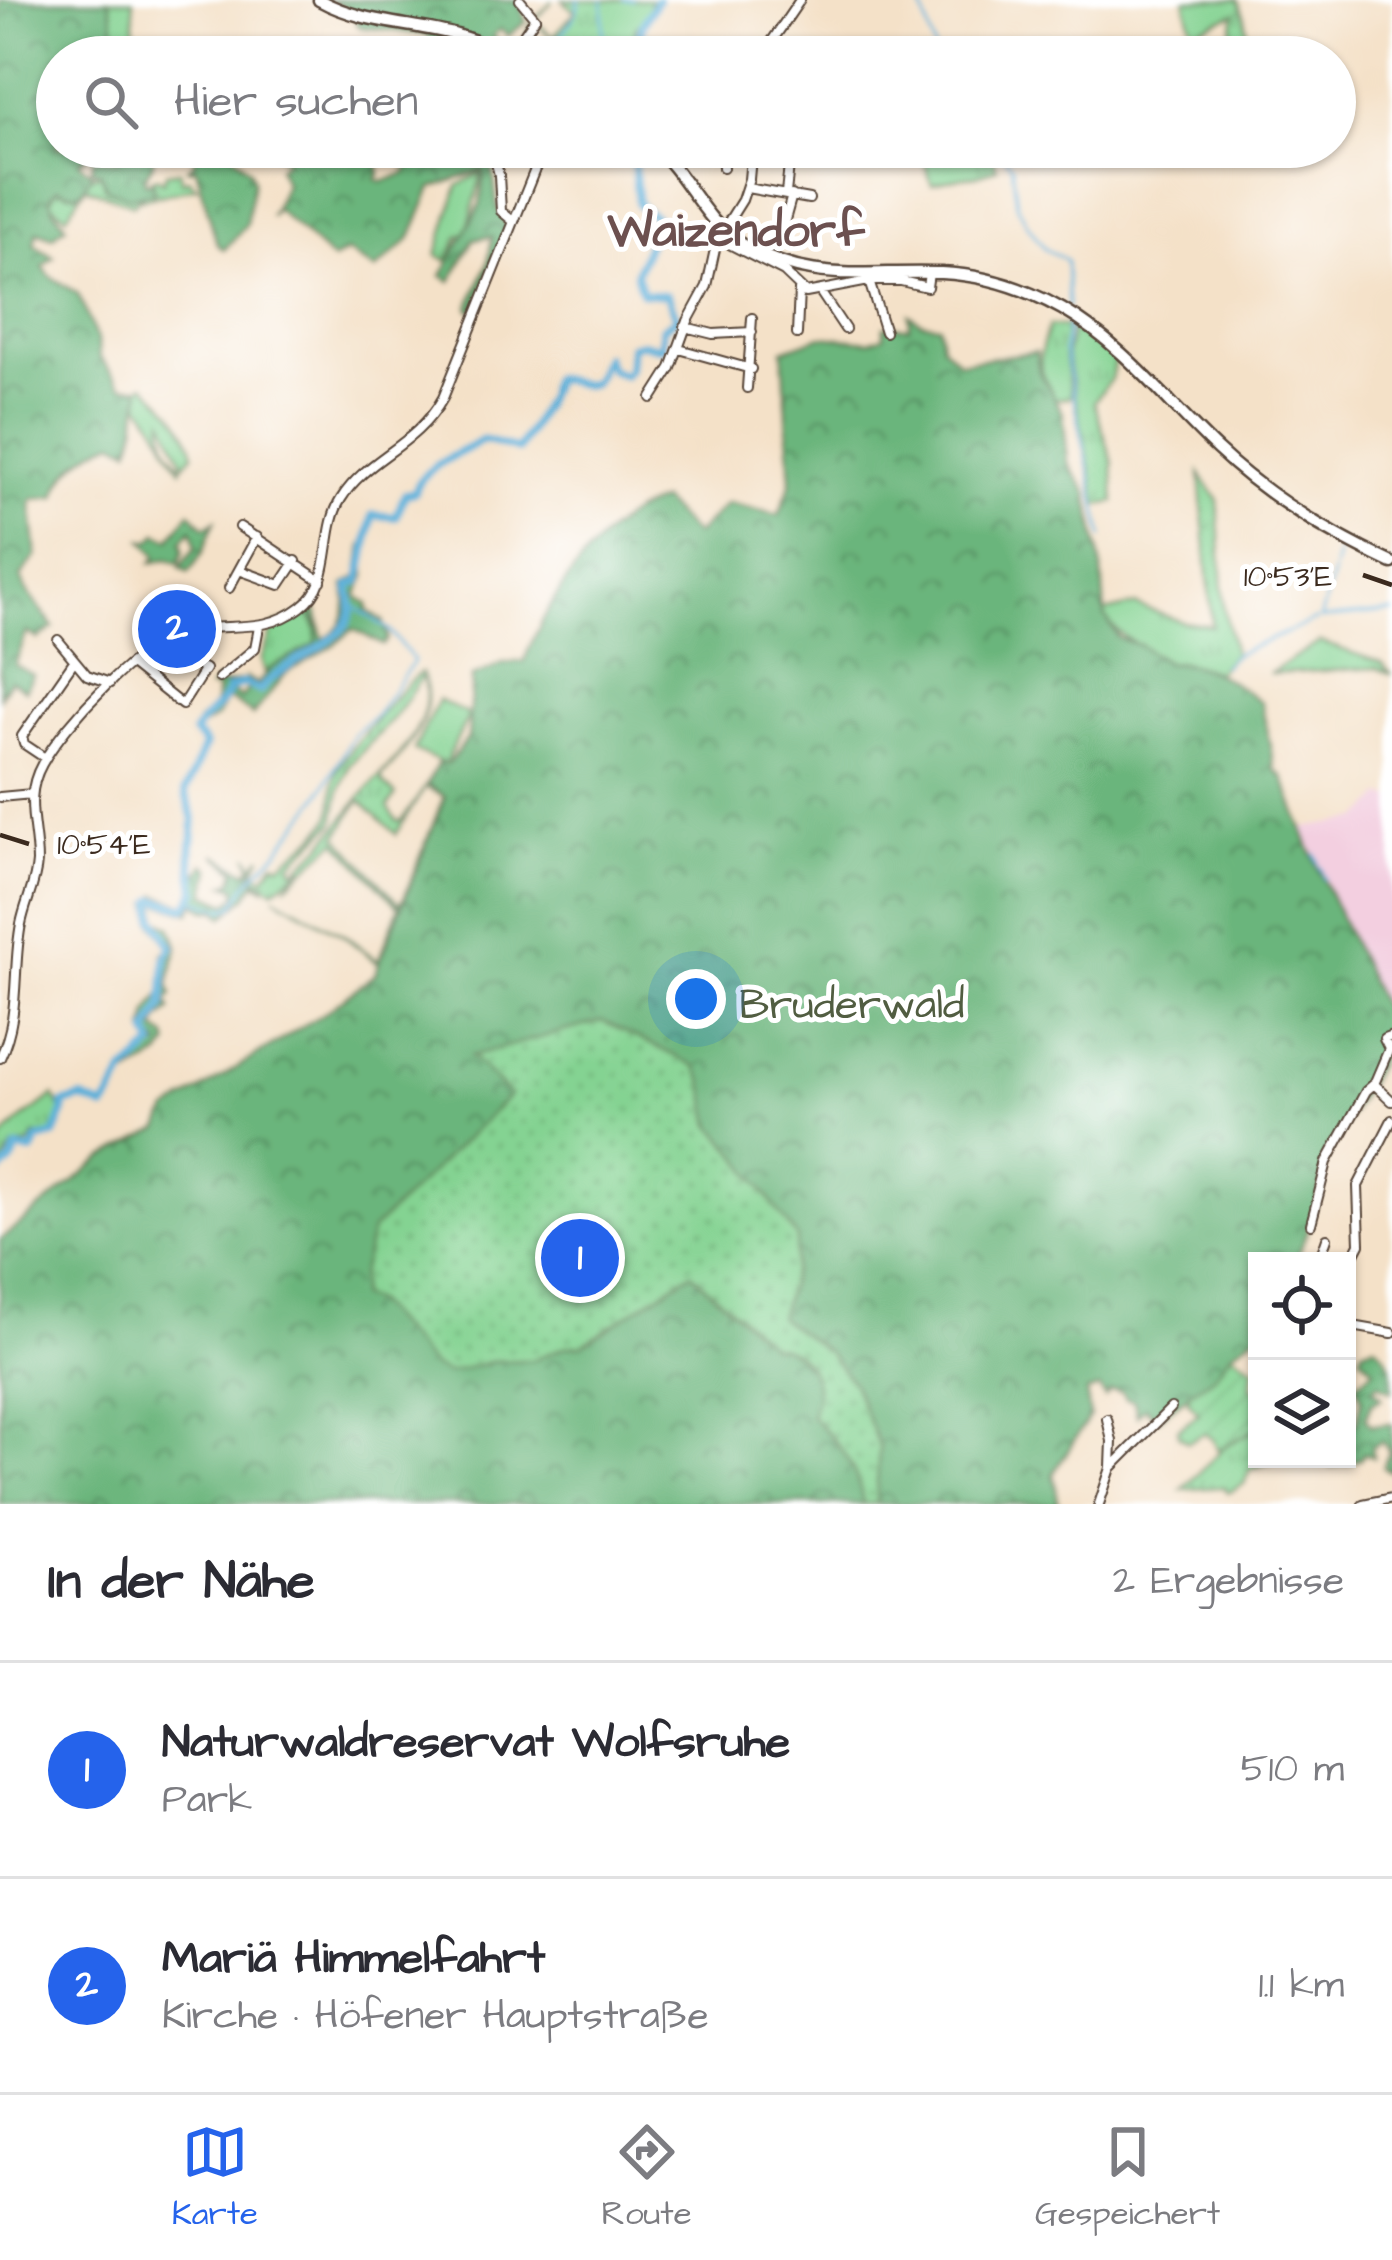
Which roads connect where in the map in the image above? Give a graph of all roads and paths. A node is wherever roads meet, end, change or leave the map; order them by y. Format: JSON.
{"nodes":[{"id":1,"x":319,"y":0,"type":"edge"},
{"id":2,"x":520,"y":0,"type":"edge"},
{"id":3,"x":800,"y":0,"type":"edge"},
{"id":4,"x":467,"y":36,"type":"edge"},
{"id":5,"x":524,"y":36,"type":"edge"},
{"id":6,"x":775,"y":36,"type":"edge"},
{"id":7,"x":498,"y":168,"type":"edge"},
{"id":8,"x":536,"y":168,"type":"edge"},
{"id":9,"x":671,"y":168,"type":"edge"},
{"id":10,"x":749,"y":168,"type":"edge"},
{"id":11,"x":790,"y":168,"type":"edge"},
{"id":12,"x":747,"y":188,"type":"junction"},
{"id":13,"x":789,"y":194,"type":"junction"},
{"id":14,"x":809,"y":199,"type":"dead end"},
{"id":15,"x":514,"y":222,"type":"junction"},
{"id":16,"x":726,"y":234,"type":"junction"},
{"id":17,"x":781,"y":238,"type":"dead end"},
{"id":18,"x":929,"y":273,"type":"junction"},
{"id":19,"x":869,"y":281,"type":"junction"},
{"id":20,"x":799,"y":290,"type":"junction"},
{"id":21,"x":821,"y":293,"type":"junction"},
{"id":22,"x":752,"y":318,"type":"dead end"},
{"id":23,"x":686,"y":327,"type":"junction"},
{"id":24,"x":845,"y":329,"type":"dead end"},
{"id":25,"x":752,"y":332,"type":"junction"},
{"id":26,"x":885,"y":332,"type":"dead end"},
{"id":27,"x":797,"y":334,"type":"dead end"},
{"id":28,"x":679,"y":349,"type":"junction"},
{"id":29,"x":751,"y":368,"type":"junction"},
{"id":30,"x":747,"y":388,"type":"dead end"},
{"id":31,"x":652,"y":398,"type":"dead end"},
{"id":32,"x":240,"y":527,"type":"dead end"},
{"id":33,"x":256,"y":537,"type":"junction"},
{"id":34,"x":296,"y":561,"type":"junction"},
{"id":35,"x":1392,"y":563,"type":"edge"},
{"id":36,"x":239,"y":570,"type":"junction"},
{"id":37,"x":322,"y":578,"type":"junction"},
{"id":38,"x":229,"y":588,"type":"dead end"},
{"id":39,"x":259,"y":627,"type":"junction"},
{"id":40,"x":58,"y":640,"type":"dead end"},
{"id":41,"x":163,"y":640,"type":"junction"},
{"id":42,"x":74,"y":661,"type":"junction"},
{"id":43,"x":132,"y":665,"type":"junction"},
{"id":44,"x":219,"y":678,"type":"dead end"},
{"id":45,"x":112,"y":683,"type":"junction"},
{"id":46,"x":45,"y":758,"type":"junction"},
{"id":47,"x":32,"y":794,"type":"junction"},
{"id":48,"x":0,"y":797,"type":"edge"},
{"id":49,"x":1392,"y":1036,"type":"edge"},
{"id":50,"x":1390,"y":1049,"type":"edge"},
{"id":51,"x":0,"y":1058,"type":"edge"},
{"id":52,"x":1375,"y":1084,"type":"junction"},
{"id":53,"x":1392,"y":1101,"type":"edge"},
{"id":54,"x":1392,"y":1120,"type":"edge"},
{"id":55,"x":1311,"y":1224,"type":"dead end"},
{"id":56,"x":1327,"y":1238,"type":"dead end"},
{"id":57,"x":1322,"y":1252,"type":"edge"},
{"id":58,"x":1356,"y":1252,"type":"edge"},
{"id":59,"x":1356,"y":1327,"type":"edge"},
{"id":60,"x":1392,"y":1333,"type":"edge"},
{"id":61,"x":1172,"y":1408,"type":"dead end"},
{"id":62,"x":1107,"y":1419,"type":"dead end"},
{"id":63,"x":1112,"y":1468,"type":"junction"},
{"id":64,"x":1392,"y":1498,"type":"edge"},
{"id":65,"x":1099,"y":1504,"type":"edge"},
{"id":66,"x":1363,"y":1504,"type":"edge"}],
"edges":[{"from":1,"to":4,"type":"main road"},
{"from":2,"to":5,"type":"street"},
{"from":3,"to":6,"type":"street"},
{"from":7,"to":15,"type":"street"},
{"from":8,"to":15,"type":"street"},
{"from":9,"to":16,"type":"main road"},
{"from":10,"to":12,"type":"street"},
{"from":11,"to":13,"type":"street"},
{"from":12,"to":13,"type":"street"},
{"from":12,"to":16,"type":"street"},
{"from":13,"to":14,"type":"street"},
{"from":13,"to":17,"type":"street"},
{"from":15,"to":37,"type":"street"},
{"from":16,"to":18,"type":"main road"},
{"from":16,"to":20,"type":"street"},
{"from":16,"to":23,"type":"street"},
{"from":18,"to":19,"type":"street"},
{"from":18,"to":35,"type":"main road"},
{"from":19,"to":21,"type":"street"},
{"from":19,"to":26,"type":"street"},
{"from":20,"to":21,"type":"street"},
{"from":20,"to":27,"type":"street"},
{"from":21,"to":24,"type":"street"},
{"from":22,"to":25,"type":"street"},
{"from":23,"to":25,"type":"street"},
{"from":23,"to":28,"type":"street"},
{"from":25,"to":29,"type":"street"},
{"from":28,"to":29,"type":"street"},
{"from":28,"to":31,"type":"street"},
{"from":29,"to":30,"type":"street"},
{"from":32,"to":33,"type":"street"},
{"from":33,"to":34,"type":"street"},
{"from":33,"to":36,"type":"street"},
{"from":34,"to":36,"type":"street"},
{"from":34,"to":37,"type":"street"},
{"from":36,"to":38,"type":"street"},
{"from":37,"to":39,"type":"street"},
{"from":39,"to":41,"type":"street"},
{"from":39,"to":44,"type":"street"},
{"from":40,"to":42,"type":"street"},
{"from":41,"to":43,"type":"street"},
{"from":41,"to":43,"type":"street"},
{"from":42,"to":45,"type":"street"},
{"from":42,"to":46,"type":"street"},
{"from":43,"to":45,"type":"street"},
{"from":45,"to":46,"type":"street"},
{"from":46,"to":47,"type":"street"},
{"from":47,"to":48,"type":"street"},
{"from":47,"to":51,"type":"street"},
{"from":49,"to":50,"type":"street"},
{"from":50,"to":52,"type":"street"},
{"from":52,"to":53,"type":"street"},
{"from":52,"to":55,"type":"street"},
{"from":54,"to":58,"type":"street"},
{"from":56,"to":57,"type":"street"},
{"from":59,"to":60,"type":"street"},
{"from":61,"to":63,"type":"street"},
{"from":62,"to":63,"type":"street"},
{"from":63,"to":65,"type":"street"},
{"from":64,"to":66,"type":"street"}]}
